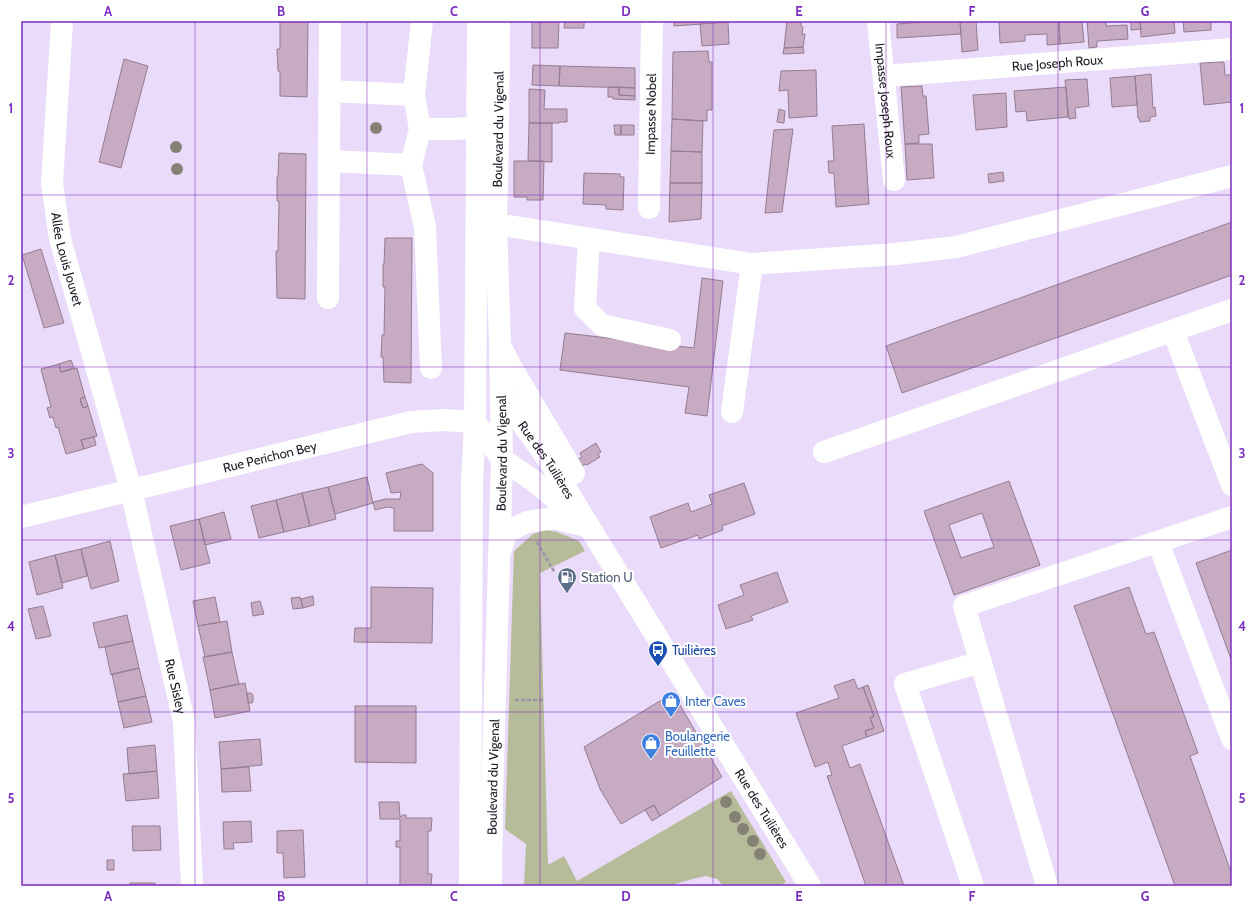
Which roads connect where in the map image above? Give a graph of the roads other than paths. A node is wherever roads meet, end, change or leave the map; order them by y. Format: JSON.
{"nodes":[{"id":1,"x":62,"y":21,"type":"edge"},
{"id":2,"x":330,"y":21,"type":"edge"},
{"id":3,"x":422,"y":21,"type":"edge"},
{"id":4,"x":478,"y":21,"type":"edge"},
{"id":5,"x":499,"y":21,"type":"edge"},
{"id":6,"x":652,"y":21,"type":"edge"},
{"id":7,"x":878,"y":21,"type":"edge"},
{"id":8,"x":1232,"y":49,"type":"edge"},
{"id":9,"x":884,"y":76,"type":"junction"},
{"id":10,"x":330,"y":91,"type":"junction"},
{"id":11,"x":414,"y":95,"type":"junction"},
{"id":12,"x":477,"y":127,"type":"junction"},
{"id":13,"x":420,"y":129,"type":"junction"},
{"id":14,"x":330,"y":161,"type":"junction"},
{"id":15,"x":411,"y":165,"type":"junction"},
{"id":16,"x":1232,"y":176,"type":"edge"},
{"id":17,"x":894,"y":180,"type":"dead end"},
{"id":18,"x":649,"y":208,"type":"dead end"},
{"id":19,"x":496,"y":224,"type":"junction"},
{"id":20,"x":589,"y":239,"type":"junction"},
{"id":21,"x":752,"y":264,"type":"junction"},
{"id":22,"x":328,"y":298,"type":"dead end"},
{"id":23,"x":1232,"y":310,"type":"edge"},
{"id":24,"x":1173,"y":331,"type":"junction"},
{"id":25,"x":670,"y":340,"type":"dead end"},
{"id":26,"x":500,"y":345,"type":"junction"},
{"id":27,"x":431,"y":368,"type":"dead end"},
{"id":28,"x":501,"y":394,"type":"junction"},
{"id":29,"x":732,"y":412,"type":"dead end"},
{"id":30,"x":475,"y":422,"type":"junction"},
{"id":31,"x":824,"y":452,"type":"dead end"},
{"id":32,"x":502,"y":459,"type":"junction"},
{"id":33,"x":1232,"y":485,"type":"edge"},
{"id":34,"x":131,"y":490,"type":"junction"},
{"id":35,"x":577,"y":507,"type":"junction"},
{"id":36,"x":21,"y":517,"type":"edge"},
{"id":37,"x":1232,"y":518,"type":"edge"},
{"id":38,"x":589,"y":527,"type":"junction"},
{"id":39,"x":1158,"y":542,"type":"junction"},
{"id":40,"x":498,"y":556,"type":"junction"},
{"id":41,"x":981,"y":662,"type":"junction"},
{"id":42,"x":1232,"y":740,"type":"edge"},
{"id":43,"x":192,"y":886,"type":"edge"},
{"id":44,"x":470,"y":886,"type":"edge"},
{"id":45,"x":491,"y":886,"type":"edge"},
{"id":46,"x":810,"y":886,"type":"edge"},
{"id":47,"x":973,"y":886,"type":"edge"},
{"id":48,"x":1047,"y":886,"type":"edge"}],
"edges":[{"from":1,"to":34,"type":"street","name":"Allée Louis Jouvet"},
{"from":2,"to":10,"type":"street"},
{"from":3,"to":11,"type":"street"},
{"from":4,"to":12,"type":"street","name":"Boulevard du Vigenal"},
{"from":5,"to":19,"type":"street","name":"Boulevard du Vigenal"},
{"from":6,"to":18,"type":"street","name":"Impasse Nobel"},
{"from":7,"to":9,"type":"street","name":"Impasse Joseph Roux"},
{"from":8,"to":9,"type":"street","name":"Rue Joseph Roux"},
{"from":9,"to":17,"type":"street","name":"Impasse Joseph Roux"},
{"from":10,"to":11,"type":"street"},
{"from":10,"to":14,"type":"street"},
{"from":11,"to":13,"type":"street"},
{"from":12,"to":13,"type":"street"},
{"from":12,"to":30,"type":"street","name":"Boulevard du Vigenal"},
{"from":13,"to":15,"type":"street"},
{"from":14,"to":15,"type":"street"},
{"from":14,"to":22,"type":"street"},
{"from":15,"to":27,"type":"street"},
{"from":16,"to":21,"type":"street"},
{"from":19,"to":20,"type":"street"},
{"from":19,"to":26,"type":"street","name":"Boulevard du Vigenal"},
{"from":20,"to":21,"type":"street"},
{"from":20,"to":25,"type":"street"},
{"from":21,"to":29,"type":"street"},
{"from":23,"to":24,"type":"street"},
{"from":24,"to":31,"type":"street"},
{"from":24,"to":33,"type":"street"},
{"from":26,"to":28,"type":"street","name":"Boulevard du Vigenal"},
{"from":26,"to":35,"type":"street"},
{"from":28,"to":32,"type":"street","name":"Boulevard du Vigenal"},
{"from":28,"to":35,"type":"street","name":"Rue des Tuilières"},
{"from":30,"to":32,"type":"street"},
{"from":30,"to":34,"type":"street","name":"Rue Perichon Bey"},
{"from":30,"to":44,"type":"street","name":"Boulevard du Vigenal"},
{"from":32,"to":38,"type":"street","name":"Rue des Tuilières"},
{"from":32,"to":40,"type":"street","name":"Boulevard du Vigenal"},
{"from":34,"to":36,"type":"street","name":"Rue Perichon Bey"},
{"from":34,"to":43,"type":"street","name":"Rue Sisley"},
{"from":35,"to":38,"type":"street","name":"Rue des Tuilières"},
{"from":37,"to":39,"type":"street"},
{"from":38,"to":40,"type":"street","name":"Rue des Tuilières"},
{"from":38,"to":46,"type":"street","name":"Rue des Tuilières"},
{"from":39,"to":41,"type":"street"},
{"from":39,"to":42,"type":"street"},
{"from":40,"to":45,"type":"street","name":"Boulevard du Vigenal"},
{"from":41,"to":47,"type":"street"},
{"from":41,"to":48,"type":"street"}]}
